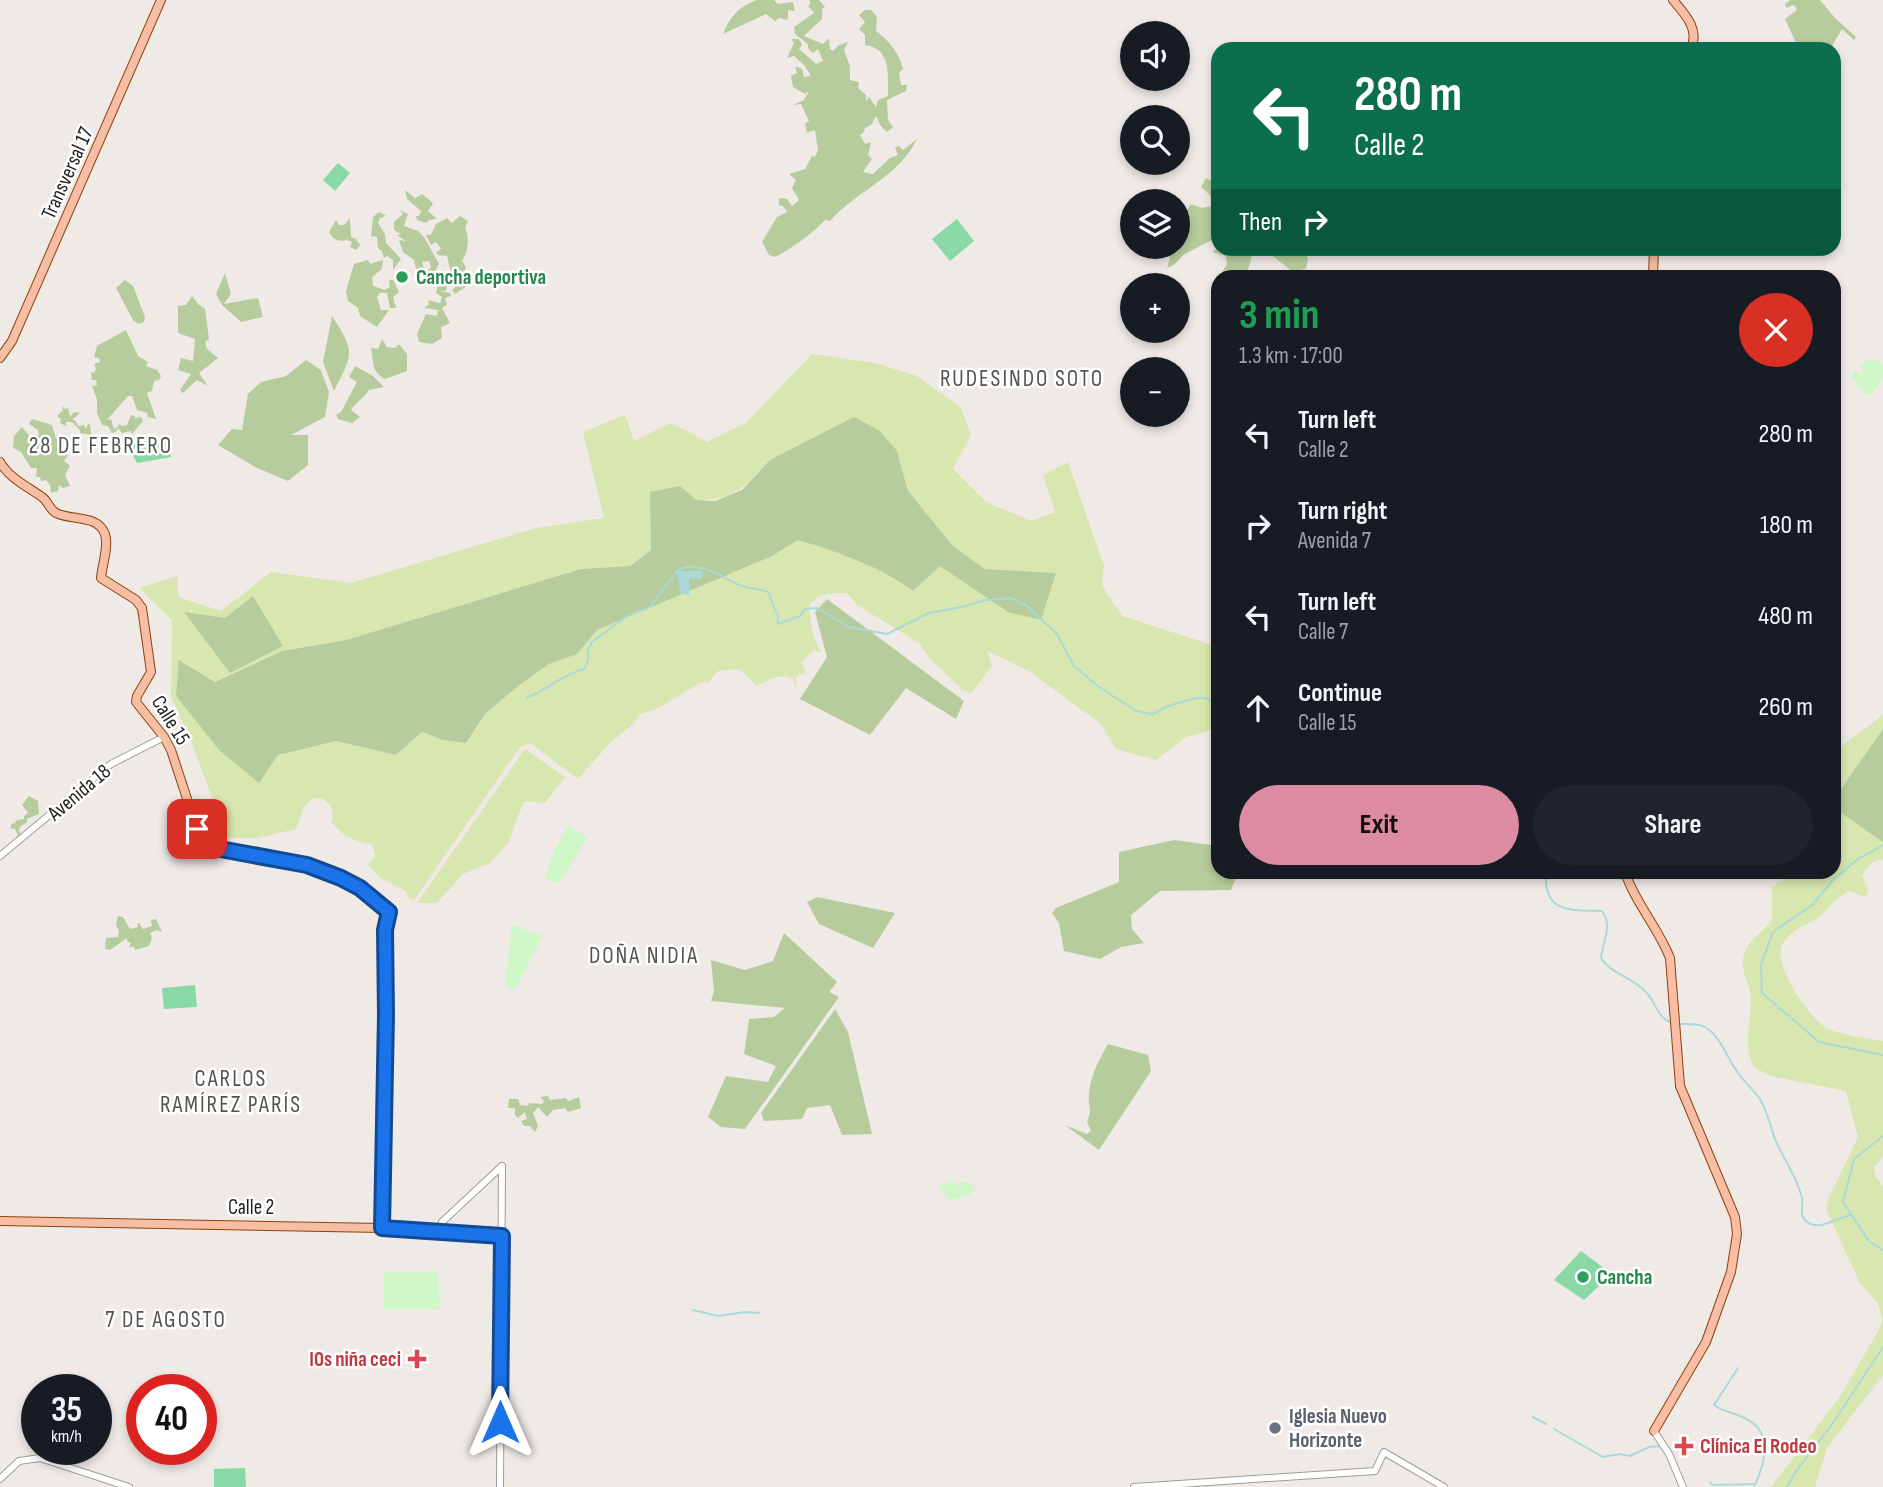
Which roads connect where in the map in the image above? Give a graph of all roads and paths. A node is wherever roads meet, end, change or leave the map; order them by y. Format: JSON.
{"nodes":[{"id":1,"x":162,"y":0,"type":"edge"},
{"id":2,"x":1673,"y":0,"type":"edge"},
{"id":3,"x":1693,"y":42,"type":"edge"},
{"id":4,"x":0,"y":358,"type":"edge"},
{"id":5,"x":0,"y":462,"type":"edge"},
{"id":6,"x":164,"y":737,"type":"junction"},
{"id":7,"x":0,"y":856,"type":"edge"},
{"id":8,"x":1627,"y":879,"type":"edge"},
{"id":9,"x":0,"y":1221,"type":"edge"},
{"id":10,"x":382,"y":1228,"type":"junction"},
{"id":11,"x":442,"y":1234,"type":"junction"},
{"id":12,"x":502,"y":1236,"type":"junction"},
{"id":13,"x":1654,"y":1431,"type":"joint"},
{"id":14,"x":1,"y":1478,"type":"edge"},
{"id":15,"x":129,"y":1487,"type":"edge"},
{"id":16,"x":500,"y":1487,"type":"edge"},
{"id":17,"x":1135,"y":1487,"type":"edge"},
{"id":18,"x":1444,"y":1487,"type":"edge"},
{"id":19,"x":1683,"y":1487,"type":"edge"}],
"edges":[{"from":1,"to":4,"type":"main road","name":"Transversal 17"},
{"from":2,"to":3,"type":"main road"},
{"from":5,"to":6,"type":"main road","name":"Calle 15"},
{"from":6,"to":7,"type":"street","name":"Avenida 18"},
{"from":6,"to":10,"type":"main road","name":"Calle 15"},
{"from":8,"to":13,"type":"main road"},
{"from":9,"to":10,"type":"main road","name":"Calle 2"},
{"from":10,"to":11,"type":"street","name":"Calle 2"},
{"from":11,"to":12,"type":"street","name":"Calle 2"},
{"from":11,"to":12,"type":"street"},
{"from":12,"to":16,"type":"street"},
{"from":13,"to":19,"type":"street"},
{"from":14,"to":15,"type":"street"},
{"from":17,"to":18,"type":"street"}]}
